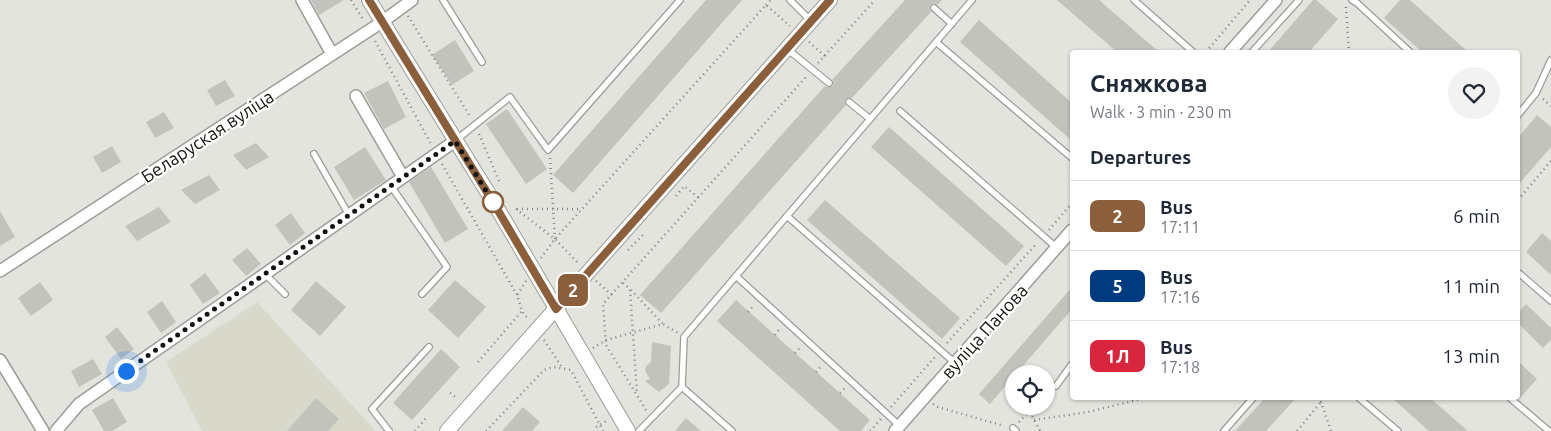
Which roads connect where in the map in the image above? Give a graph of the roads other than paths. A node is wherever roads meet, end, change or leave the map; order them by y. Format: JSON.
{"nodes":[{"id":1,"x":302,"y":0,"type":"edge"},
{"id":2,"x":369,"y":0,"type":"edge"},
{"id":3,"x":443,"y":0,"type":"edge"},
{"id":4,"x":680,"y":0,"type":"edge"},
{"id":5,"x":790,"y":0,"type":"edge"},
{"id":6,"x":830,"y":0,"type":"edge"},
{"id":7,"x":972,"y":0,"type":"edge"},
{"id":8,"x":1134,"y":0,"type":"edge"},
{"id":9,"x":1299,"y":0,"type":"edge"},
{"id":10,"x":1356,"y":1,"type":"edge"},
{"id":11,"x":1270,"y":2,"type":"edge"},
{"id":12,"x":407,"y":4,"type":"edge"},
{"id":13,"x":934,"y":8,"type":"dead end"},
{"id":14,"x":811,"y":21,"type":"junction"},
{"id":15,"x":382,"y":22,"type":"junction"},
{"id":16,"x":952,"y":24,"type":"junction"},
{"id":17,"x":936,"y":42,"type":"junction"},
{"id":18,"x":786,"y":48,"type":"junction"},
{"id":19,"x":1191,"y":50,"type":"edge"},
{"id":20,"x":1234,"y":50,"type":"edge"},
{"id":21,"x":1254,"y":50,"type":"edge"},
{"id":22,"x":1408,"y":50,"type":"edge"},
{"id":23,"x":332,"y":54,"type":"junction"},
{"id":24,"x":1551,"y":60,"type":"edge"},
{"id":25,"x":482,"y":62,"type":"dead end"},
{"id":26,"x":829,"y":83,"type":"dead end"},
{"id":27,"x":356,"y":96,"type":"dead end"},
{"id":28,"x":849,"y":102,"type":"dead end"},
{"id":29,"x":900,"y":111,"type":"dead end"},
{"id":30,"x":1520,"y":112,"type":"edge"},
{"id":31,"x":870,"y":119,"type":"junction"},
{"id":32,"x":455,"y":141,"type":"junction"},
{"id":33,"x":314,"y":154,"type":"dead end"},
{"id":34,"x":1070,"y":156,"type":"edge"},
{"id":35,"x":403,"y":177,"type":"junction"},
{"id":36,"x":391,"y":186,"type":"junction"},
{"id":37,"x":349,"y":215,"type":"junction"},
{"id":38,"x":787,"y":216,"type":"junction"},
{"id":39,"x":1070,"y":232,"type":"edge"},
{"id":40,"x":1057,"y":248,"type":"junction"},
{"id":41,"x":0,"y":271,"type":"edge"},
{"id":42,"x":265,"y":274,"type":"junction"},
{"id":43,"x":1520,"y":274,"type":"dead end"},
{"id":44,"x":736,"y":276,"type":"junction"},
{"id":45,"x":285,"y":294,"type":"dead end"},
{"id":46,"x":422,"y":294,"type":"dead end"},
{"id":47,"x":1551,"y":301,"type":"edge"},
{"id":48,"x":556,"y":309,"type":"junction"},
{"id":49,"x":429,"y":347,"type":"dead end"},
{"id":50,"x":0,"y":360,"type":"edge"},
{"id":51,"x":955,"y":363,"type":"junction"},
{"id":52,"x":1070,"y":367,"type":"edge"},
{"id":53,"x":1056,"y":386,"type":"dead end"},
{"id":54,"x":682,"y":387,"type":"junction"},
{"id":55,"x":1251,"y":400,"type":"edge"},
{"id":56,"x":1361,"y":400,"type":"edge"},
{"id":57,"x":1512,"y":400,"type":"edge"},
{"id":58,"x":897,"y":428,"type":"edge"},
{"id":59,"x":43,"y":431,"type":"edge"},
{"id":60,"x":56,"y":431,"type":"edge"},
{"id":61,"x":389,"y":431,"type":"edge"},
{"id":62,"x":448,"y":431,"type":"edge"},
{"id":63,"x":628,"y":431,"type":"edge"},
{"id":64,"x":639,"y":431,"type":"edge"},
{"id":65,"x":732,"y":431,"type":"edge"},
{"id":66,"x":1224,"y":431,"type":"edge"},
{"id":67,"x":1398,"y":431,"type":"edge"},
{"id":68,"x":1549,"y":431,"type":"edge"}],
"edges":[{"from":1,"to":23,"type":"street"},
{"from":2,"to":15,"type":"street"},
{"from":3,"to":25,"type":"lane"},
{"from":4,"to":32,"type":"lane"},
{"from":5,"to":14,"type":"lane"},
{"from":6,"to":14,"type":"street"},
{"from":7,"to":16,"type":"lane"},
{"from":8,"to":19,"type":"lane"},
{"from":9,"to":21,"type":"lane"},
{"from":10,"to":22,"type":"lane"},
{"from":11,"to":20,"type":"street"},
{"from":12,"to":15,"type":"street","name":"Беларуская вуліца"},
{"from":13,"to":16,"type":"lane"},
{"from":14,"to":18,"type":"street"},
{"from":15,"to":23,"type":"street","name":"Беларуская вуліца"},
{"from":15,"to":32,"type":"street"},
{"from":16,"to":17,"type":"lane"},
{"from":17,"to":31,"type":"lane"},
{"from":17,"to":34,"type":"lane"},
{"from":18,"to":26,"type":"lane"},
{"from":18,"to":48,"type":"street"},
{"from":23,"to":41,"type":"street","name":"Беларуская вуліца"},
{"from":24,"to":30,"type":"lane"},
{"from":27,"to":35,"type":"street"},
{"from":28,"to":31,"type":"lane"},
{"from":29,"to":40,"type":"lane"},
{"from":31,"to":38,"type":"lane"},
{"from":32,"to":35,"type":"street"},
{"from":32,"to":48,"type":"street"},
{"from":33,"to":37,"type":"lane"},
{"from":35,"to":36,"type":"street"},
{"from":36,"to":37,"type":"street"},
{"from":36,"to":46,"type":"lane"},
{"from":37,"to":42,"type":"street"},
{"from":38,"to":44,"type":"lane"},
{"from":38,"to":51,"type":"lane"},
{"from":39,"to":40,"type":"street","name":"вуліца Панова"},
{"from":40,"to":51,"type":"street","name":"вуліца Панова"},
{"from":42,"to":45,"type":"lane"},
{"from":42,"to":60,"type":"street"},
{"from":43,"to":47,"type":"lane"},
{"from":44,"to":54,"type":"lane"},
{"from":44,"to":58,"type":"lane"},
{"from":48,"to":62,"type":"street"},
{"from":48,"to":63,"type":"street"},
{"from":49,"to":61,"type":"lane"},
{"from":50,"to":59,"type":"street"},
{"from":51,"to":58,"type":"street","name":"вуліца Панова"},
{"from":52,"to":53,"type":"lane"},
{"from":54,"to":64,"type":"lane"},
{"from":54,"to":65,"type":"lane"},
{"from":55,"to":66,"type":"lane"},
{"from":56,"to":67,"type":"lane"},
{"from":57,"to":68,"type":"lane"}]}
